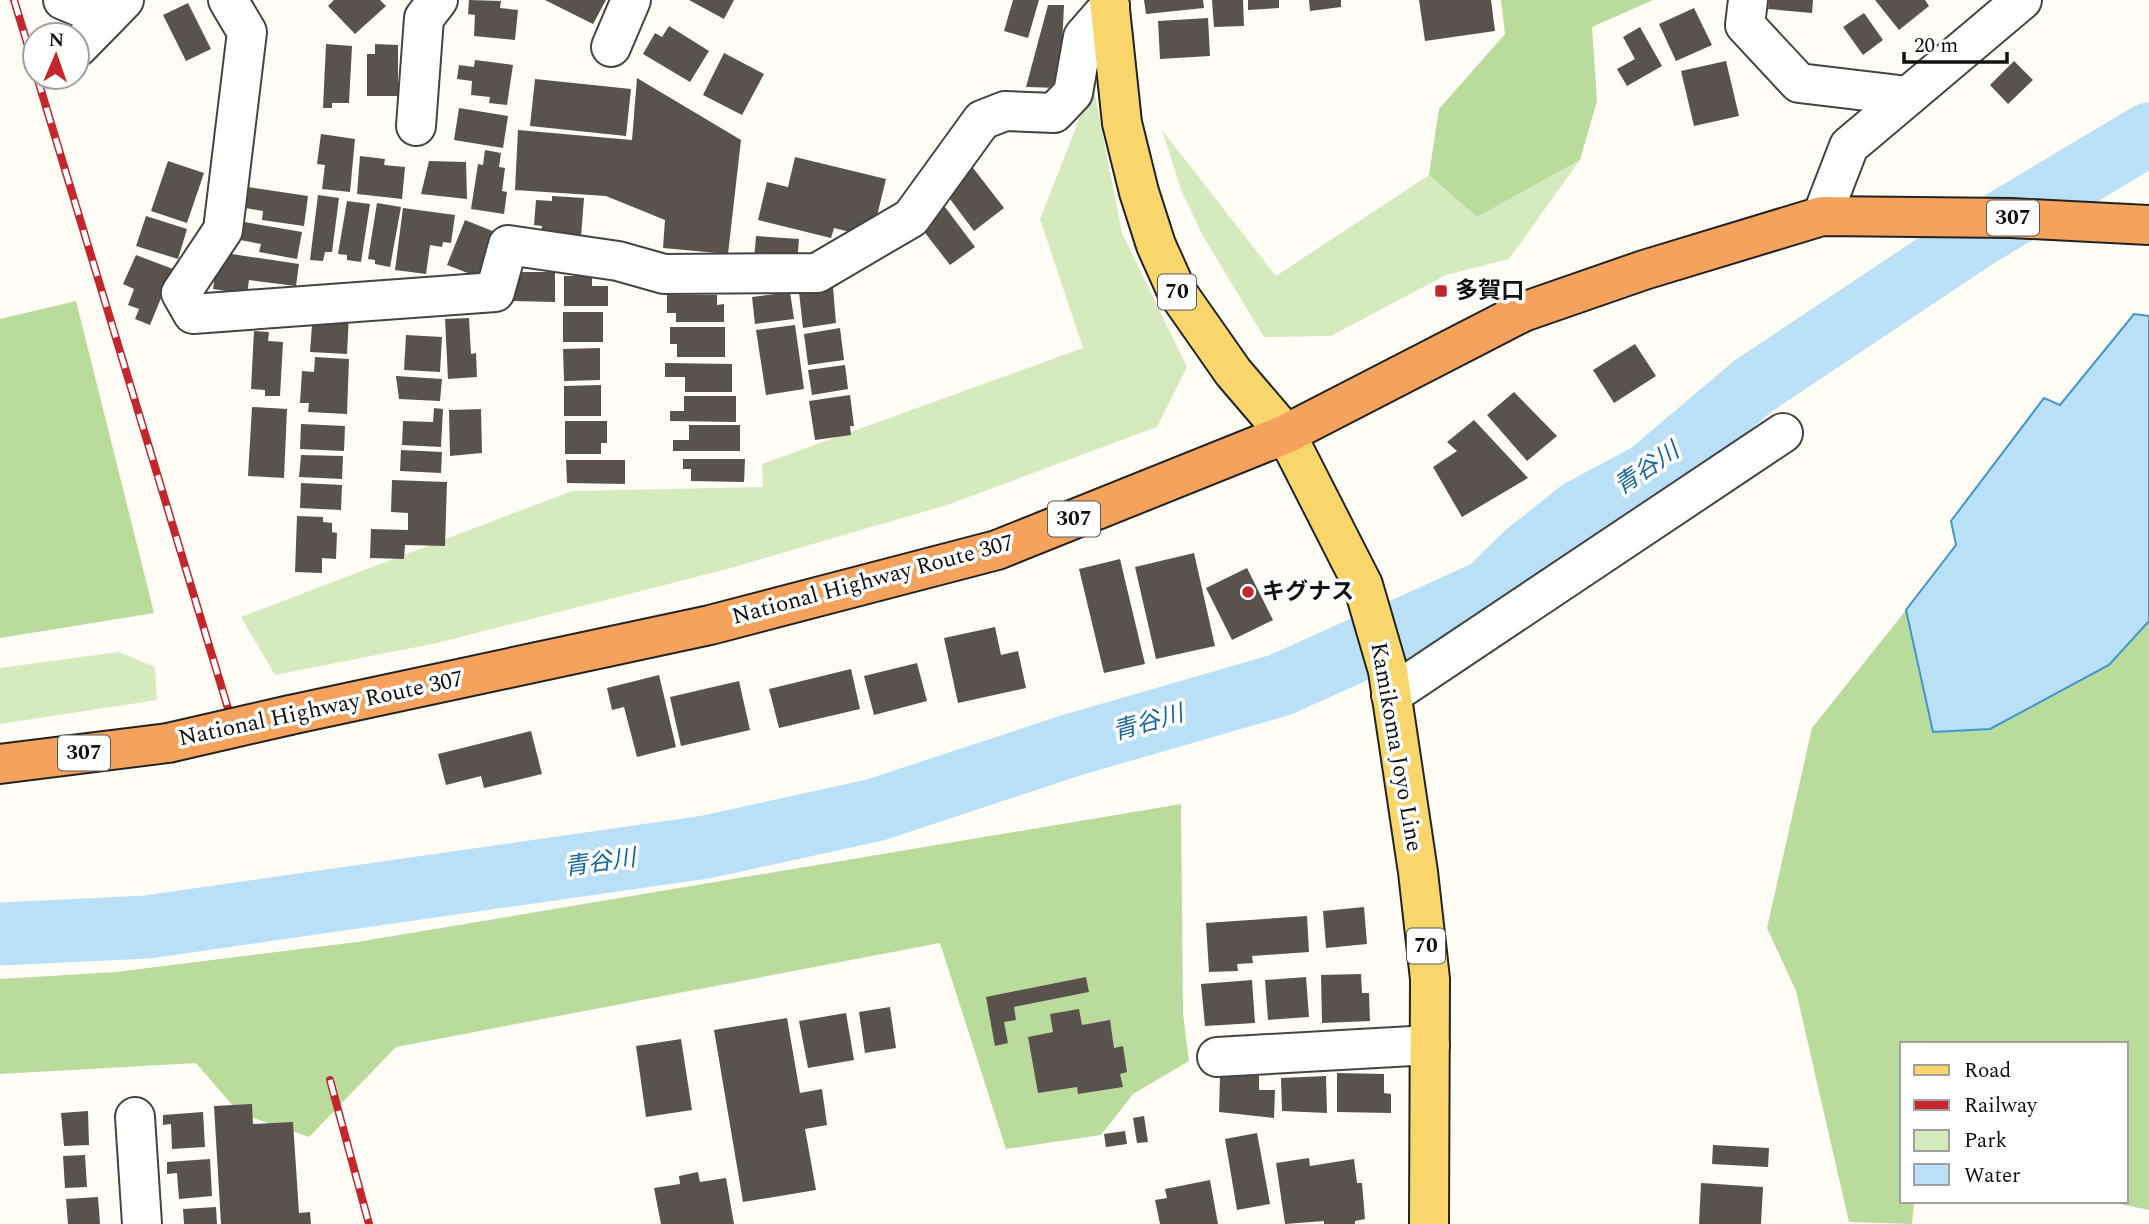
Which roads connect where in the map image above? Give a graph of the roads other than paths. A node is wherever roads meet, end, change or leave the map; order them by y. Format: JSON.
{"nodes":[{"id":1,"x":63,"y":0,"type":"edge"},
{"id":2,"x":228,"y":0,"type":"edge"},
{"id":3,"x":438,"y":0,"type":"edge"},
{"id":4,"x":631,"y":0,"type":"edge"},
{"id":5,"x":1748,"y":0,"type":"edge"},
{"id":6,"x":2022,"y":0,"type":"edge"},
{"id":7,"x":1110,"y":3,"type":"edge"},
{"id":8,"x":115,"y":9,"type":"edge"},
{"id":9,"x":91,"y":34,"type":"edge"},
{"id":10,"x":611,"y":47,"type":"dead end"},
{"id":11,"x":1908,"y":96,"type":"junction"},
{"id":12,"x":416,"y":126,"type":"dead end"},
{"id":13,"x":1822,"y":216,"type":"junction"},
{"id":14,"x":2143,"y":225,"type":"edge"},
{"id":15,"x":1286,"y":433,"type":"junction"},
{"id":16,"x":1783,"y":433,"type":"dead end"},
{"id":17,"x":1389,"y":683,"type":"junction"},
{"id":18,"x":0,"y":764,"type":"edge"},
{"id":19,"x":1430,"y":1045,"type":"junction"},
{"id":20,"x":1217,"y":1057,"type":"dead end"},
{"id":21,"x":135,"y":1117,"type":"dead end"},
{"id":22,"x":142,"y":1224,"type":"edge"},
{"id":23,"x":1429,"y":1224,"type":"edge"}],
"edges":[{"from":1,"to":8,"type":"street"},
{"from":2,"to":7,"type":"street"},
{"from":3,"to":12,"type":"street"},
{"from":4,"to":10,"type":"street"},
{"from":5,"to":11,"type":"street"},
{"from":6,"to":11,"type":"street"},
{"from":7,"to":15,"type":"main road","name":"Kamikoma Joyo Line","number":"70"},
{"from":8,"to":9,"type":"street"},
{"from":11,"to":13,"type":"street"},
{"from":13,"to":14,"type":"highway","number":"307"},
{"from":13,"to":15,"type":"highway","name":"National Highway Route 307","number":"307"},
{"from":15,"to":17,"type":"main road","name":"Kamikoma Joyo Line","number":"70"},
{"from":15,"to":18,"type":"highway","name":"National Highway Route 307","number":"307","bridge":true},
{"from":16,"to":17,"type":"street"},
{"from":17,"to":19,"type":"main road","name":"Kamikoma Joyo Line","number":"70"},
{"from":19,"to":20,"type":"street"},
{"from":19,"to":23,"type":"main road","name":"Kamikoma Joyo Line","number":"70"},
{"from":21,"to":22,"type":"street"}]}
